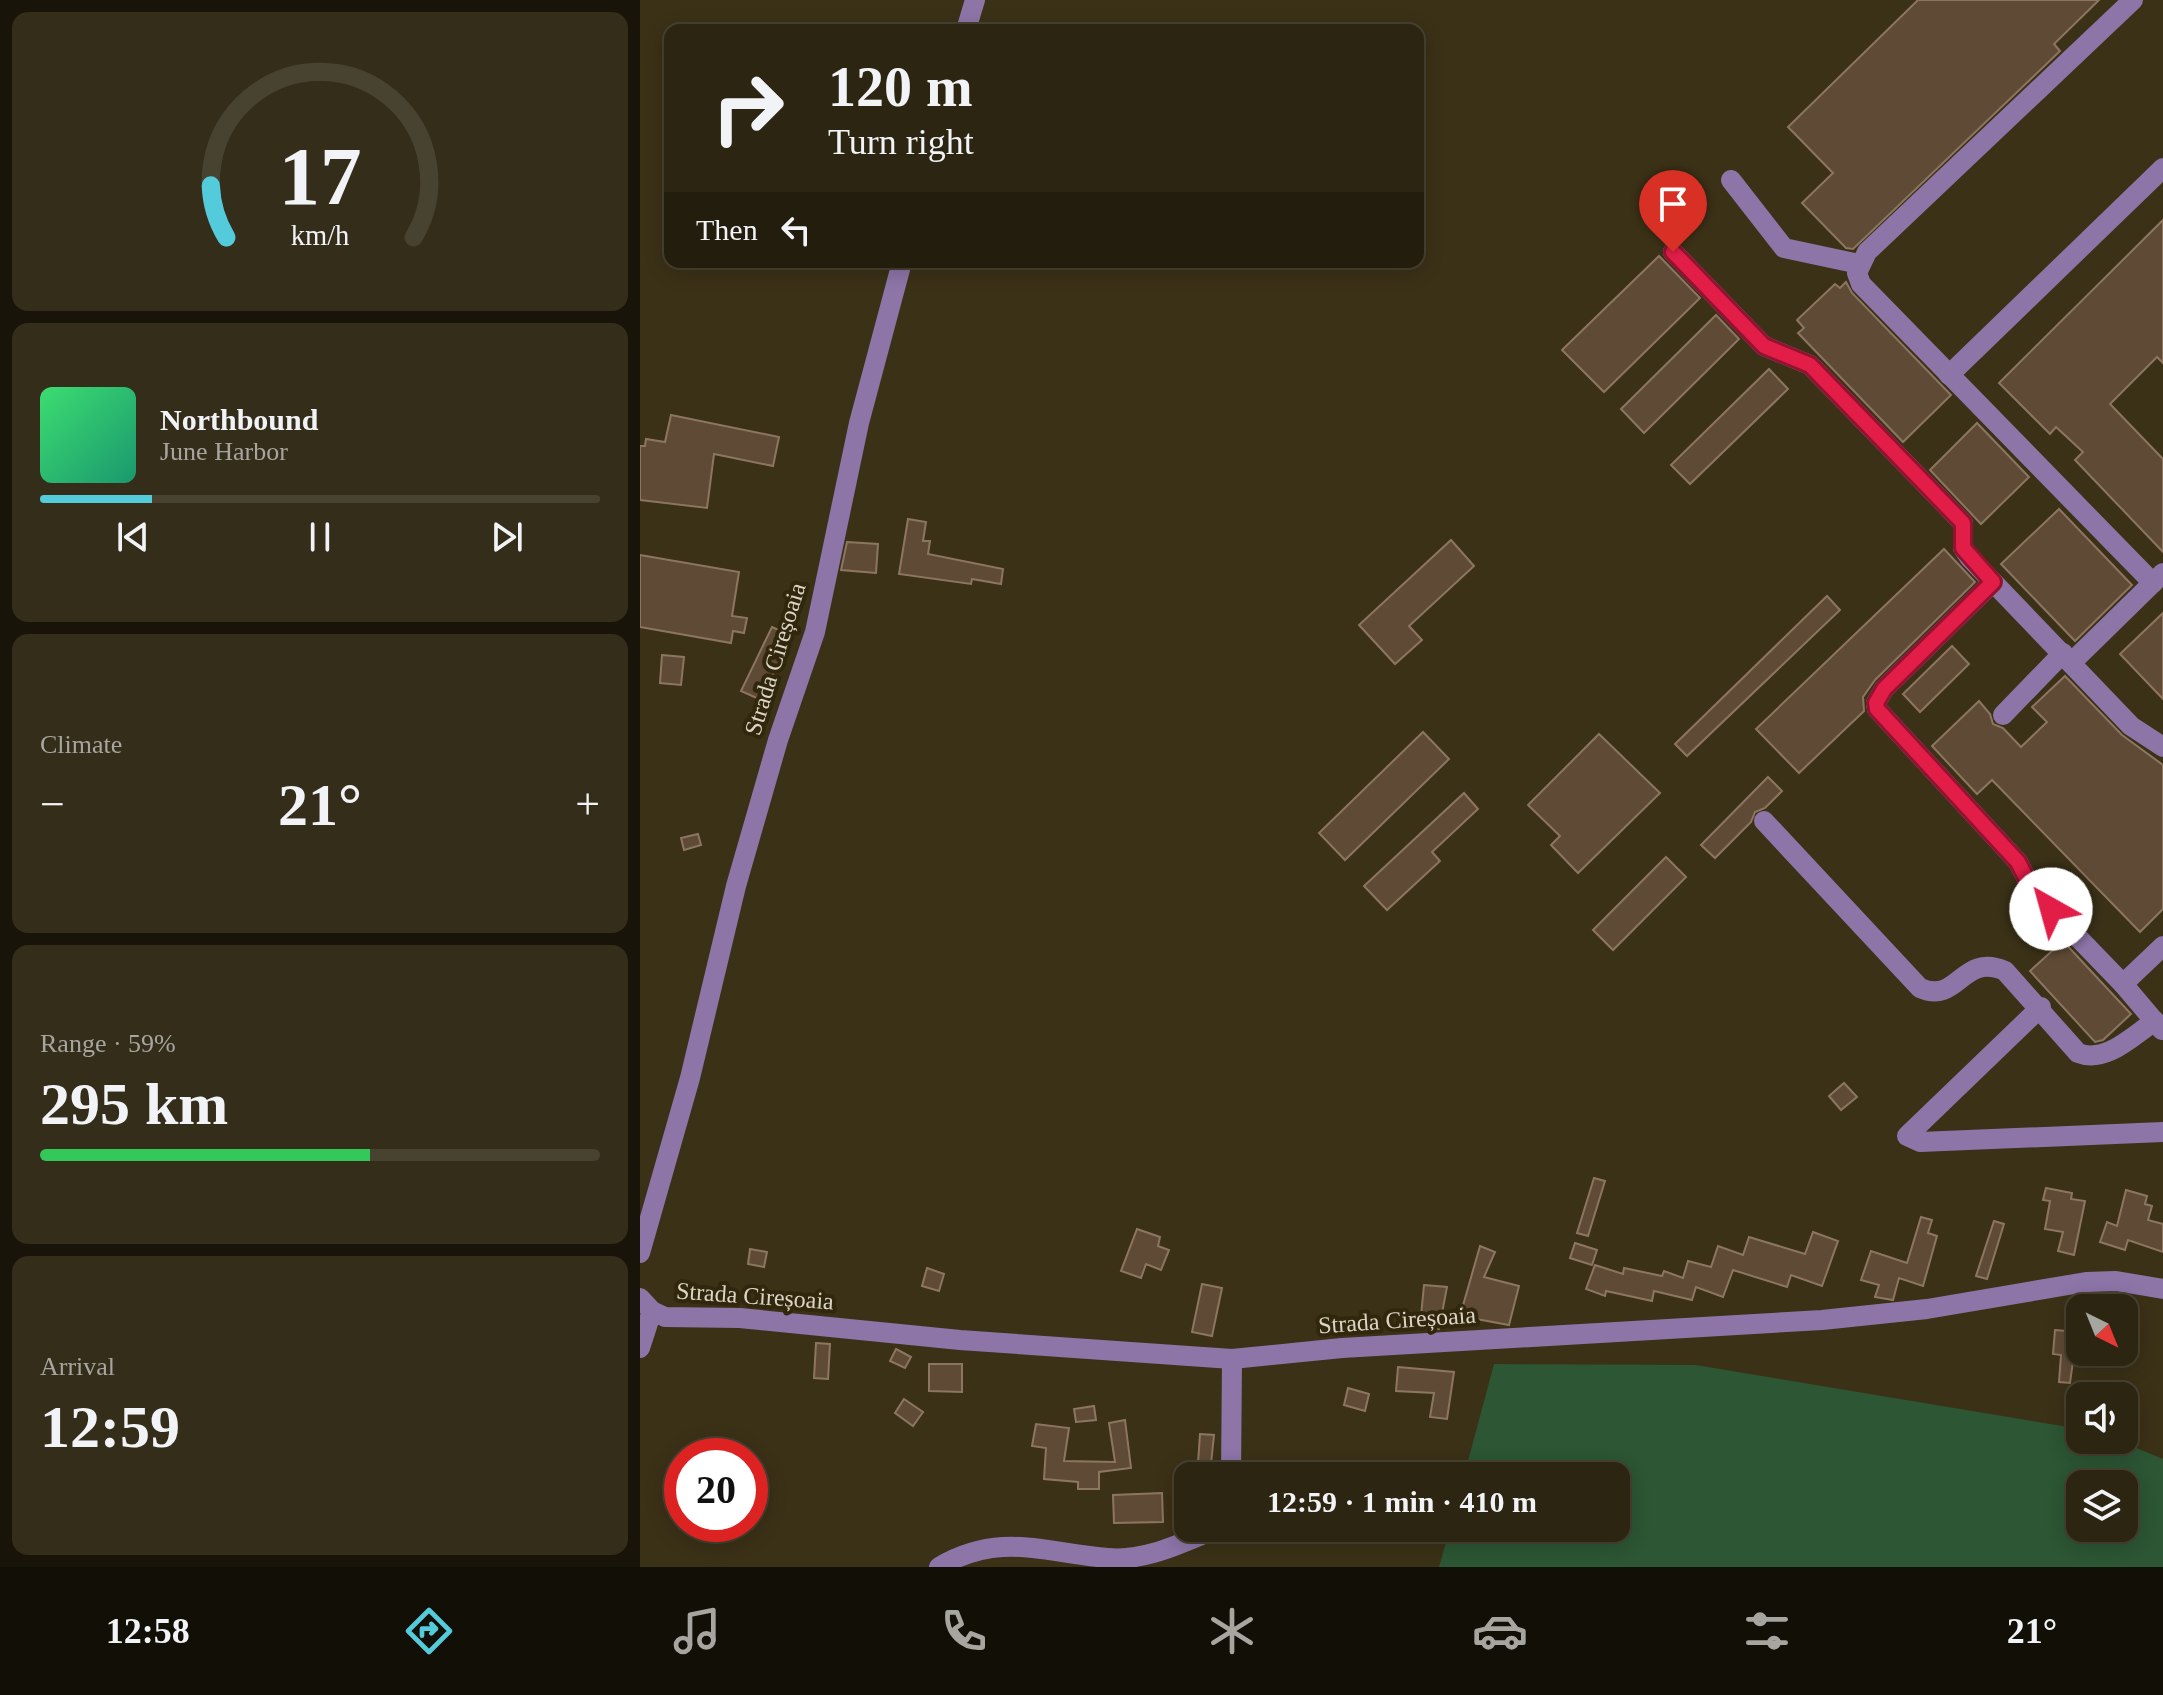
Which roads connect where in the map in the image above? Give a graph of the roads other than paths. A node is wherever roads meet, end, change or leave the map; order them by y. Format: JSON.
{"nodes":[{"id":1,"x":975,"y":0,"type":"edge"},
{"id":2,"x":2133,"y":0,"type":"edge"},
{"id":3,"x":968,"y":24,"type":"edge"},
{"id":4,"x":2163,"y":168,"type":"edge"},
{"id":5,"x":1731,"y":180,"type":"dead end"},
{"id":6,"x":1673,"y":252,"type":"dead end"},
{"id":7,"x":1859,"y":264,"type":"junction"},
{"id":8,"x":900,"y":268,"type":"edge"},
{"id":9,"x":1949,"y":375,"type":"junction"},
{"id":10,"x":2158,"y":578,"type":"edge"},
{"id":11,"x":1993,"y":582,"type":"junction"},
{"id":12,"x":2067,"y":658,"type":"junction"},
{"id":13,"x":2003,"y":715,"type":"dead end"},
{"id":14,"x":2163,"y":747,"type":"edge"},
{"id":15,"x":1764,"y":821,"type":"dead end"},
{"id":16,"x":2163,"y":946,"type":"edge"},
{"id":17,"x":2123,"y":984,"type":"junction"},
{"id":18,"x":2041,"y":1007,"type":"junction"},
{"id":19,"x":2159,"y":1026,"type":"edge"},
{"id":20,"x":2163,"y":1132,"type":"edge"},
{"id":21,"x":640,"y":1253,"type":"edge"},
{"id":22,"x":2163,"y":1289,"type":"edge"},
{"id":23,"x":646,"y":1305,"type":"edge"},
{"id":24,"x":640,"y":1348,"type":"edge"},
{"id":25,"x":1232,"y":1359,"type":"junction"},
{"id":26,"x":1231,"y":1462,"type":"edge"},
{"id":27,"x":1182,"y":1542,"type":"edge"},
{"id":28,"x":939,"y":1567,"type":"edge"}],
"edges":[{"from":1,"to":3,"type":"street"},
{"from":2,"to":7,"type":"street"},
{"from":4,"to":9,"type":"street"},
{"from":5,"to":7,"type":"street"},
{"from":6,"to":11,"type":"street"},
{"from":7,"to":9,"type":"street"},
{"from":8,"to":21,"type":"street","name":"Strada Cireșoaia"},
{"from":9,"to":10,"type":"street"},
{"from":10,"to":12,"type":"street"},
{"from":11,"to":12,"type":"street"},
{"from":11,"to":17,"type":"street"},
{"from":12,"to":13,"type":"street"},
{"from":12,"to":14,"type":"street"},
{"from":15,"to":18,"type":"street"},
{"from":16,"to":17,"type":"street"},
{"from":17,"to":19,"type":"street"},
{"from":18,"to":19,"type":"street"},
{"from":18,"to":20,"type":"street"},
{"from":22,"to":25,"type":"street","name":"Strada Cireșoaia"},
{"from":23,"to":24,"type":"street"},
{"from":23,"to":25,"type":"street","name":"Strada Cireșoaia"},
{"from":25,"to":26,"type":"street"},
{"from":27,"to":28,"type":"street"}]}
